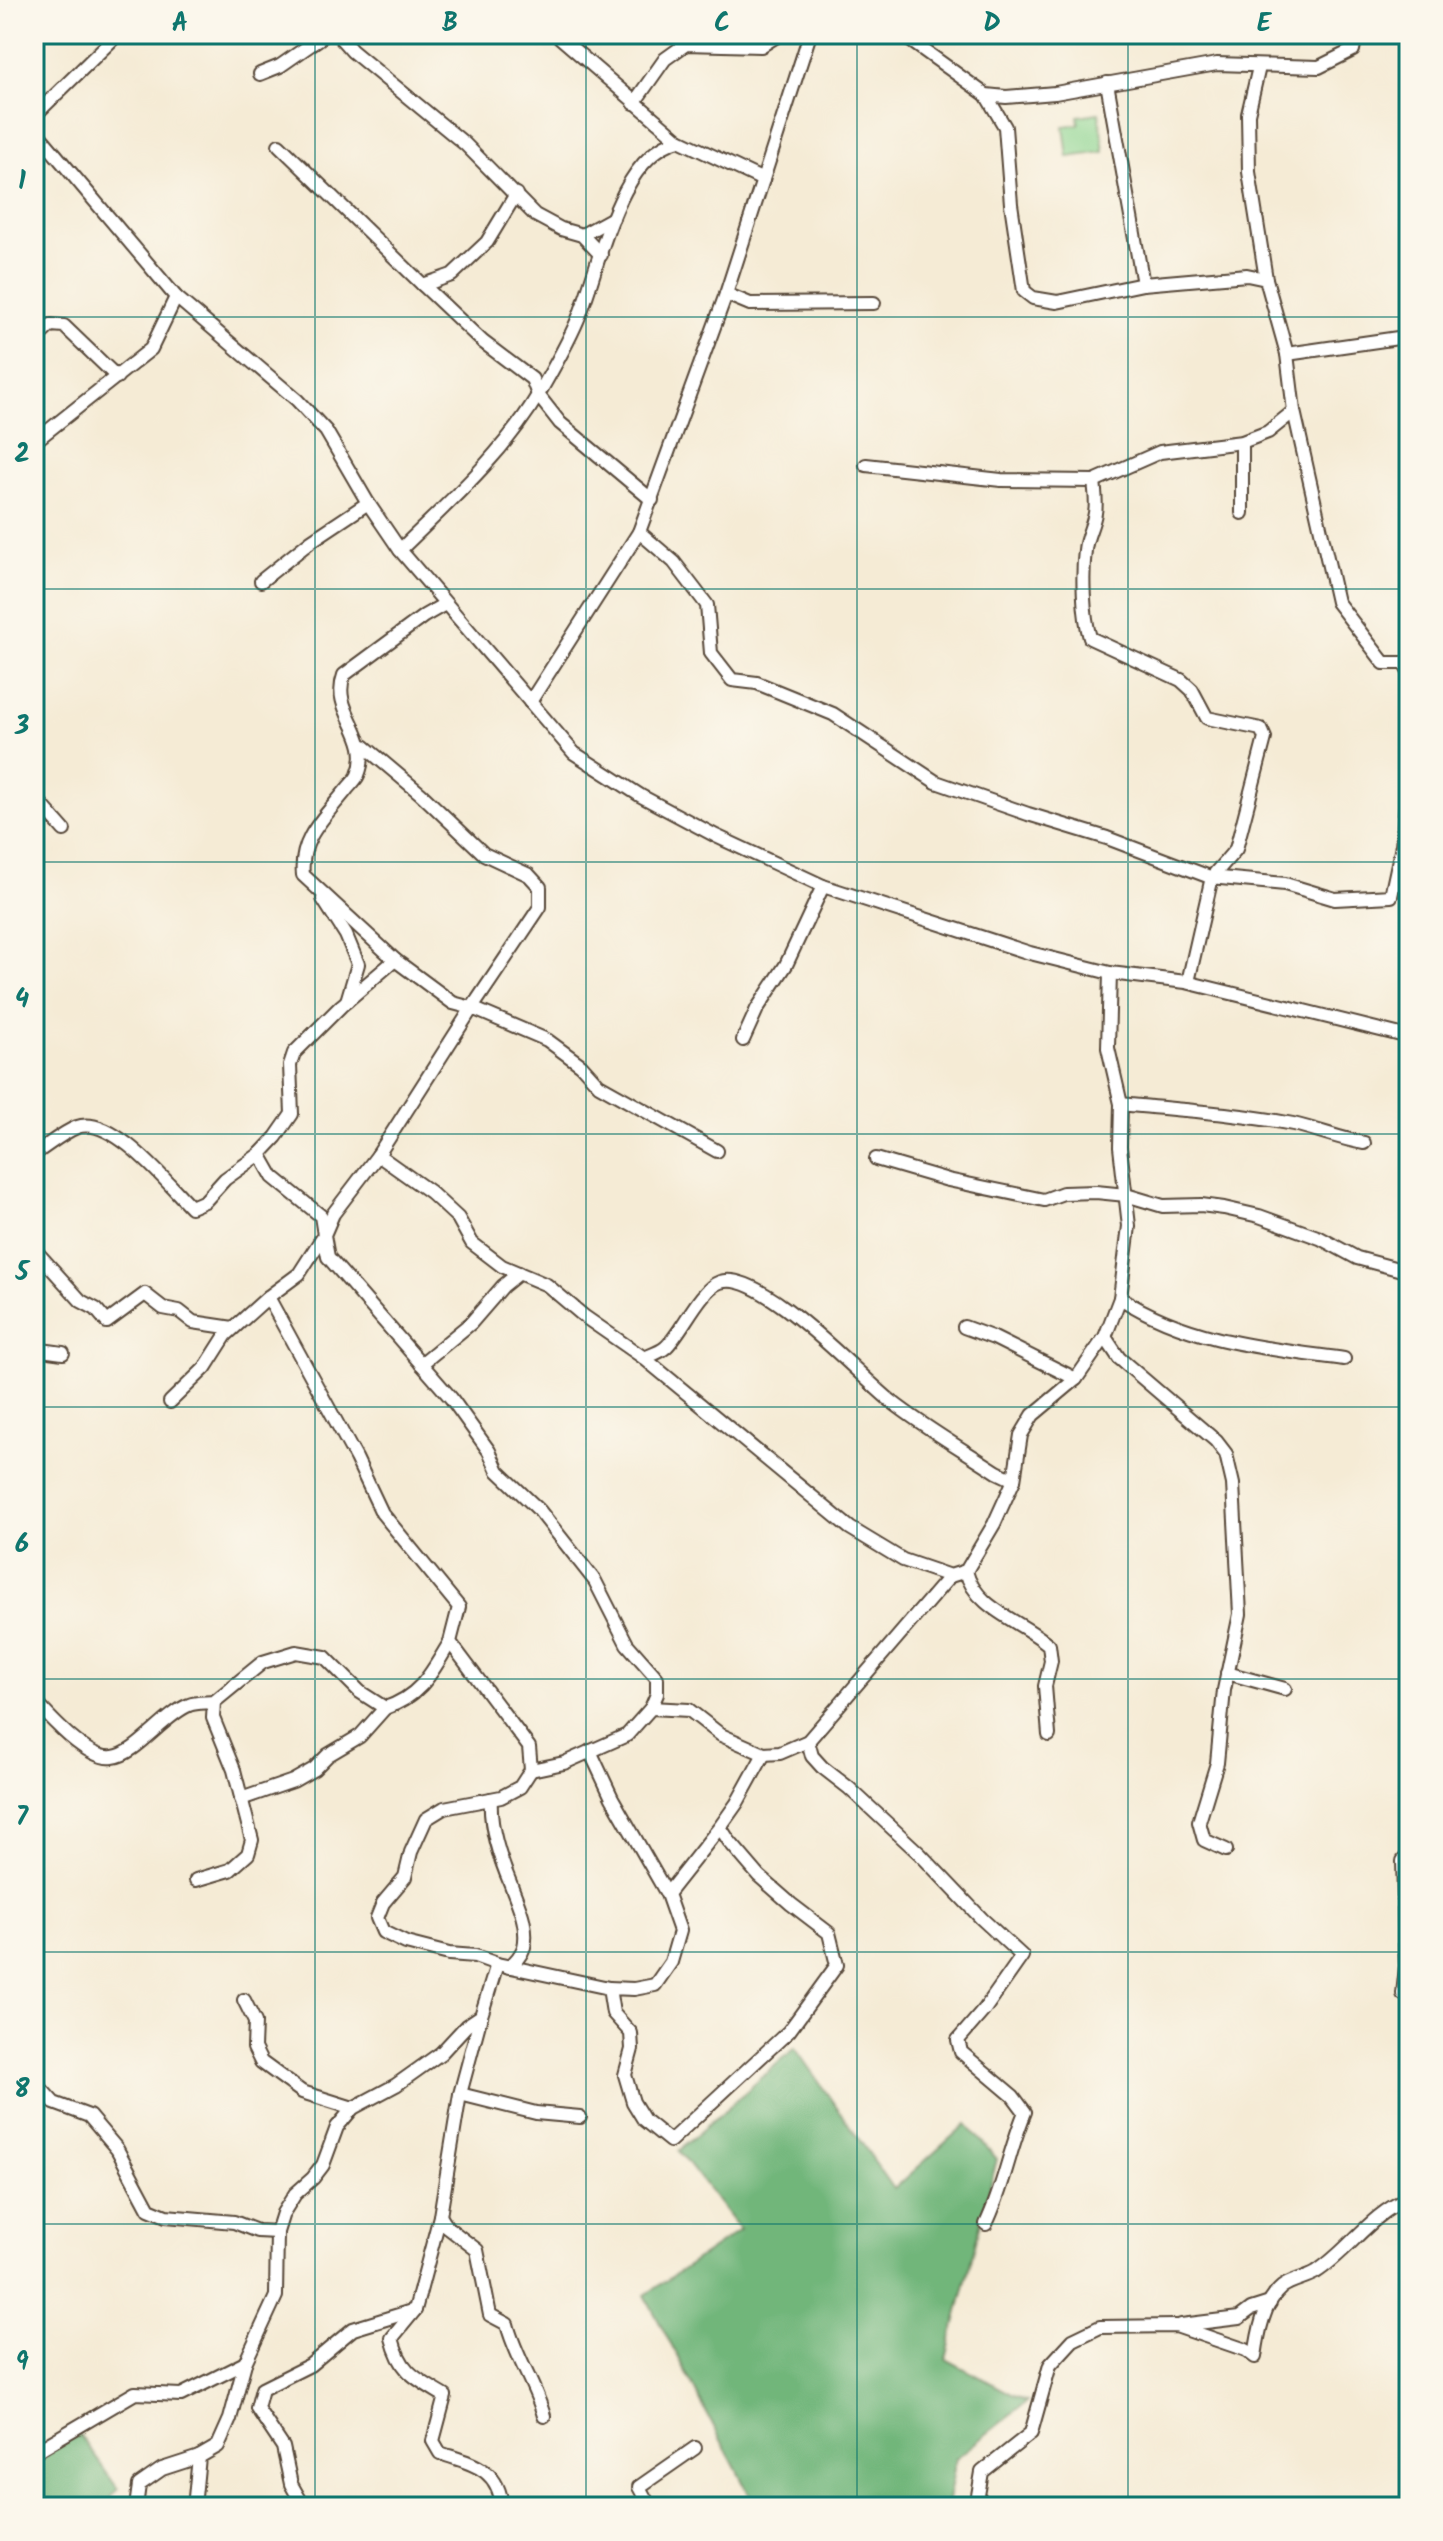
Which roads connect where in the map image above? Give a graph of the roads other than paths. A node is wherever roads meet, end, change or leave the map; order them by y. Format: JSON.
{"nodes":[{"id":1,"x":118,"y":34,"type":"edge"},
{"id":2,"x":326,"y":34,"type":"edge"},
{"id":3,"x":337,"y":34,"type":"edge"},
{"id":4,"x":556,"y":34,"type":"edge"},
{"id":5,"x":780,"y":34,"type":"edge"},
{"id":6,"x":810,"y":34,"type":"edge"},
{"id":7,"x":896,"y":34,"type":"edge"},
{"id":8,"x":1356,"y":34,"type":"edge"},
{"id":9,"x":1259,"y":67,"type":"junction"},
{"id":10,"x":260,"y":74,"type":"dead end"},
{"id":11,"x":1107,"y":83,"type":"junction"},
{"id":12,"x":986,"y":95,"type":"junction"},
{"id":13,"x":634,"y":103,"type":"junction"},
{"id":14,"x":34,"y":116,"type":"edge"},
{"id":15,"x":34,"y":129,"type":"edge"},
{"id":16,"x":679,"y":140,"type":"junction"},
{"id":17,"x":279,"y":145,"type":"dead end"},
{"id":18,"x":763,"y":180,"type":"junction"},
{"id":19,"x":516,"y":194,"type":"junction"},
{"id":20,"x":613,"y":218,"type":"junction"},
{"id":21,"x":582,"y":235,"type":"junction"},
{"id":22,"x":601,"y":255,"type":"junction"},
{"id":23,"x":1266,"y":279,"type":"junction"},
{"id":24,"x":1143,"y":284,"type":"junction"},
{"id":25,"x":423,"y":285,"type":"junction"},
{"id":26,"x":726,"y":294,"type":"junction"},
{"id":27,"x":176,"y":297,"type":"junction"},
{"id":28,"x":874,"y":303,"type":"dead end"},
{"id":29,"x":1409,"y":340,"type":"edge"},
{"id":30,"x":34,"y":341,"type":"edge"},
{"id":31,"x":1287,"y":354,"type":"junction"},
{"id":32,"x":117,"y":377,"type":"junction"},
{"id":33,"x":538,"y":395,"type":"junction"},
{"id":34,"x":1294,"y":411,"type":"junction"},
{"id":35,"x":34,"y":442,"type":"edge"},
{"id":36,"x":1242,"y":442,"type":"junction"},
{"id":37,"x":866,"y":465,"type":"dead end"},
{"id":38,"x":1094,"y":481,"type":"junction"},
{"id":39,"x":652,"y":500,"type":"junction"},
{"id":40,"x":368,"y":503,"type":"junction"},
{"id":41,"x":1242,"y":513,"type":"dead end"},
{"id":42,"x":639,"y":532,"type":"junction"},
{"id":43,"x":400,"y":550,"type":"junction"},
{"id":44,"x":261,"y":581,"type":"dead end"},
{"id":45,"x":445,"y":604,"type":"junction"},
{"id":46,"x":1409,"y":672,"type":"edge"},
{"id":47,"x":530,"y":702,"type":"junction"},
{"id":48,"x":364,"y":746,"type":"junction"},
{"id":49,"x":1409,"y":776,"type":"edge"},
{"id":50,"x":34,"y":796,"type":"edge"},
{"id":51,"x":64,"y":830,"type":"dead end"},
{"id":52,"x":1212,"y":877,"type":"junction"},
{"id":53,"x":823,"y":886,"type":"junction"},
{"id":54,"x":317,"y":889,"type":"junction"},
{"id":55,"x":395,"y":960,"type":"junction"},
{"id":56,"x":1110,"y":973,"type":"junction"},
{"id":57,"x":1188,"y":982,"type":"junction"},
{"id":58,"x":347,"y":1001,"type":"junction"},
{"id":59,"x":472,"y":1008,"type":"junction"},
{"id":60,"x":1409,"y":1037,"type":"edge"},
{"id":61,"x":743,"y":1040,"type":"dead end"},
{"id":62,"x":1121,"y":1104,"type":"junction"},
{"id":63,"x":1364,"y":1143,"type":"dead end"},
{"id":64,"x":717,"y":1151,"type":"dead end"},
{"id":65,"x":34,"y":1154,"type":"edge"},
{"id":66,"x":260,"y":1154,"type":"junction"},
{"id":67,"x":378,"y":1155,"type":"junction"},
{"id":68,"x":876,"y":1159,"type":"dead end"},
{"id":69,"x":1126,"y":1195,"type":"junction"},
{"id":70,"x":324,"y":1235,"type":"junction"},
{"id":71,"x":34,"y":1249,"type":"edge"},
{"id":72,"x":1409,"y":1272,"type":"edge"},
{"id":73,"x":519,"y":1273,"type":"junction"},
{"id":74,"x":268,"y":1297,"type":"junction"},
{"id":75,"x":1120,"y":1298,"type":"junction"},
{"id":76,"x":964,"y":1327,"type":"dead end"},
{"id":77,"x":233,"y":1328,"type":"junction"},
{"id":78,"x":1105,"y":1337,"type":"junction"},
{"id":79,"x":34,"y":1349,"type":"edge"},
{"id":80,"x":63,"y":1353,"type":"dead end"},
{"id":81,"x":644,"y":1358,"type":"junction"},
{"id":82,"x":1344,"y":1359,"type":"dead end"},
{"id":83,"x":421,"y":1364,"type":"junction"},
{"id":84,"x":1076,"y":1379,"type":"junction"},
{"id":85,"x":170,"y":1402,"type":"dead end"},
{"id":86,"x":1014,"y":1480,"type":"junction"},
{"id":87,"x":966,"y":1571,"type":"junction"},
{"id":88,"x":950,"y":1576,"type":"junction"},
{"id":89,"x":450,"y":1642,"type":"junction"},
{"id":90,"x":1227,"y":1673,"type":"junction"},
{"id":91,"x":1285,"y":1689,"type":"dead end"},
{"id":92,"x":34,"y":1700,"type":"edge"},
{"id":93,"x":214,"y":1702,"type":"junction"},
{"id":94,"x":385,"y":1708,"type":"junction"},
{"id":95,"x":651,"y":1708,"type":"junction"},
{"id":96,"x":1049,"y":1735,"type":"dead end"},
{"id":97,"x":808,"y":1741,"type":"junction"},
{"id":98,"x":590,"y":1751,"type":"junction"},
{"id":99,"x":764,"y":1754,"type":"junction"},
{"id":100,"x":531,"y":1770,"type":"junction"},
{"id":101,"x":241,"y":1799,"type":"junction"},
{"id":102,"x":491,"y":1799,"type":"junction"},
{"id":103,"x":720,"y":1827,"type":"junction"},
{"id":104,"x":1226,"y":1850,"type":"dead end"},
{"id":105,"x":1409,"y":1854,"type":"edge"},
{"id":106,"x":196,"y":1880,"type":"dead end"},
{"id":107,"x":667,"y":1894,"type":"junction"},
{"id":108,"x":503,"y":1966,"type":"junction"},
{"id":109,"x":609,"y":1988,"type":"junction"},
{"id":110,"x":1403,"y":1994,"type":"dead end"},
{"id":111,"x":244,"y":2000,"type":"dead end"},
{"id":112,"x":481,"y":2016,"type":"junction"},
{"id":113,"x":34,"y":2071,"type":"edge"},
{"id":114,"x":460,"y":2094,"type":"junction"},
{"id":115,"x":353,"y":2108,"type":"junction"},
{"id":116,"x":580,"y":2117,"type":"dead end"},
{"id":117,"x":1409,"y":2198,"type":"edge"},
{"id":118,"x":440,"y":2216,"type":"junction"},
{"id":119,"x":986,"y":2224,"type":"dead end"},
{"id":120,"x":277,"y":2232,"type":"junction"},
{"id":121,"x":1270,"y":2303,"type":"junction"},
{"id":122,"x":415,"y":2310,"type":"junction"},
{"id":123,"x":1176,"y":2326,"type":"junction"},
{"id":124,"x":245,"y":2363,"type":"junction"},
{"id":125,"x":544,"y":2416,"type":"dead end"},
{"id":126,"x":695,"y":2448,"type":"dead end"},
{"id":127,"x":34,"y":2450,"type":"edge"},
{"id":128,"x":199,"y":2457,"type":"junction"},
{"id":129,"x":136,"y":2507,"type":"edge"},
{"id":130,"x":194,"y":2507,"type":"edge"},
{"id":131,"x":304,"y":2507,"type":"edge"},
{"id":132,"x":502,"y":2507,"type":"edge"},
{"id":133,"x":650,"y":2507,"type":"edge"},
{"id":134,"x":976,"y":2507,"type":"edge"}],
"edges":[{"from":1,"to":14,"type":"street"},
{"from":2,"to":10,"type":"street"},
{"from":3,"to":19,"type":"street"},
{"from":4,"to":13,"type":"street"},
{"from":5,"to":13,"type":"street"},
{"from":6,"to":18,"type":"street"},
{"from":7,"to":12,"type":"street"},
{"from":8,"to":9,"type":"street"},
{"from":9,"to":11,"type":"street"},
{"from":9,"to":23,"type":"street"},
{"from":11,"to":12,"type":"street"},
{"from":11,"to":24,"type":"street"},
{"from":12,"to":24,"type":"street"},
{"from":13,"to":16,"type":"street"},
{"from":15,"to":27,"type":"street"},
{"from":16,"to":18,"type":"street"},
{"from":16,"to":20,"type":"street"},
{"from":17,"to":25,"type":"street"},
{"from":18,"to":26,"type":"street"},
{"from":19,"to":21,"type":"street"},
{"from":19,"to":25,"type":"street"},
{"from":20,"to":21,"type":"street"},
{"from":20,"to":22,"type":"street"},
{"from":21,"to":22,"type":"street"},
{"from":22,"to":33,"type":"street"},
{"from":23,"to":24,"type":"street"},
{"from":23,"to":31,"type":"street"},
{"from":25,"to":33,"type":"street"},
{"from":26,"to":28,"type":"street"},
{"from":26,"to":39,"type":"street"},
{"from":27,"to":32,"type":"street"},
{"from":27,"to":40,"type":"street"},
{"from":29,"to":31,"type":"street"},
{"from":30,"to":32,"type":"street"},
{"from":31,"to":34,"type":"street"},
{"from":32,"to":35,"type":"street"},
{"from":33,"to":39,"type":"street"},
{"from":33,"to":43,"type":"street"},
{"from":34,"to":36,"type":"street"},
{"from":34,"to":46,"type":"street"},
{"from":36,"to":38,"type":"street"},
{"from":36,"to":41,"type":"street"},
{"from":37,"to":38,"type":"street"},
{"from":38,"to":52,"type":"street"},
{"from":39,"to":42,"type":"street"},
{"from":40,"to":43,"type":"street"},
{"from":40,"to":44,"type":"street"},
{"from":42,"to":47,"type":"street"},
{"from":42,"to":52,"type":"street"},
{"from":43,"to":45,"type":"street"},
{"from":45,"to":47,"type":"street"},
{"from":45,"to":48,"type":"street"},
{"from":47,"to":53,"type":"street"},
{"from":48,"to":54,"type":"street"},
{"from":48,"to":59,"type":"street"},
{"from":49,"to":52,"type":"street"},
{"from":50,"to":51,"type":"street"},
{"from":52,"to":57,"type":"street"},
{"from":53,"to":56,"type":"street"},
{"from":53,"to":61,"type":"street"},
{"from":54,"to":55,"type":"street"},
{"from":54,"to":58,"type":"street"},
{"from":55,"to":58,"type":"street"},
{"from":55,"to":59,"type":"street"},
{"from":56,"to":57,"type":"street"},
{"from":56,"to":62,"type":"street"},
{"from":57,"to":60,"type":"street"},
{"from":58,"to":66,"type":"street"},
{"from":59,"to":64,"type":"street"},
{"from":59,"to":67,"type":"street"},
{"from":62,"to":63,"type":"street"},
{"from":62,"to":69,"type":"street"},
{"from":65,"to":66,"type":"street"},
{"from":66,"to":70,"type":"street"},
{"from":67,"to":70,"type":"street"},
{"from":67,"to":73,"type":"street"},
{"from":68,"to":69,"type":"street"},
{"from":69,"to":72,"type":"street"},
{"from":69,"to":75,"type":"street"},
{"from":70,"to":74,"type":"street"},
{"from":70,"to":83,"type":"street"},
{"from":71,"to":77,"type":"street"},
{"from":73,"to":81,"type":"street"},
{"from":73,"to":83,"type":"street"},
{"from":74,"to":77,"type":"street"},
{"from":74,"to":89,"type":"street"},
{"from":75,"to":78,"type":"street"},
{"from":75,"to":82,"type":"street"},
{"from":76,"to":84,"type":"street"},
{"from":77,"to":85,"type":"street"},
{"from":78,"to":84,"type":"street"},
{"from":78,"to":90,"type":"street"},
{"from":79,"to":80,"type":"street"},
{"from":81,"to":86,"type":"street"},
{"from":81,"to":88,"type":"street"},
{"from":83,"to":95,"type":"street"},
{"from":84,"to":86,"type":"street"},
{"from":86,"to":87,"type":"street"},
{"from":87,"to":88,"type":"street"},
{"from":87,"to":96,"type":"street"},
{"from":88,"to":97,"type":"street"},
{"from":89,"to":94,"type":"street"},
{"from":89,"to":100,"type":"street"},
{"from":90,"to":91,"type":"street"},
{"from":90,"to":104,"type":"street"},
{"from":92,"to":93,"type":"street"},
{"from":93,"to":94,"type":"street"},
{"from":93,"to":101,"type":"street"},
{"from":94,"to":101,"type":"street"},
{"from":95,"to":98,"type":"street"},
{"from":95,"to":99,"type":"street"},
{"from":97,"to":99,"type":"street"},
{"from":97,"to":119,"type":"street"},
{"from":98,"to":100,"type":"street"},
{"from":98,"to":107,"type":"street"},
{"from":99,"to":103,"type":"street"},
{"from":100,"to":102,"type":"street"},
{"from":101,"to":106,"type":"street"},
{"from":102,"to":108,"type":"street"},
{"from":102,"to":108,"type":"street"},
{"from":103,"to":107,"type":"street"},
{"from":103,"to":109,"type":"street"},
{"from":105,"to":110,"type":"street"},
{"from":107,"to":109,"type":"street"},
{"from":108,"to":109,"type":"street"},
{"from":108,"to":112,"type":"street"},
{"from":111,"to":115,"type":"street"},
{"from":112,"to":114,"type":"street"},
{"from":112,"to":115,"type":"street"},
{"from":113,"to":120,"type":"street"},
{"from":114,"to":116,"type":"street"},
{"from":114,"to":118,"type":"street"},
{"from":115,"to":120,"type":"street"},
{"from":117,"to":121,"type":"street"},
{"from":118,"to":122,"type":"street"},
{"from":118,"to":125,"type":"street"},
{"from":120,"to":124,"type":"street"},
{"from":121,"to":123,"type":"street"},
{"from":121,"to":123,"type":"street"},
{"from":122,"to":131,"type":"street"},
{"from":122,"to":132,"type":"street"},
{"from":123,"to":134,"type":"street"},
{"from":124,"to":127,"type":"street"},
{"from":124,"to":128,"type":"street"},
{"from":126,"to":133,"type":"street"},
{"from":128,"to":129,"type":"street"},
{"from":128,"to":130,"type":"street"}]}
